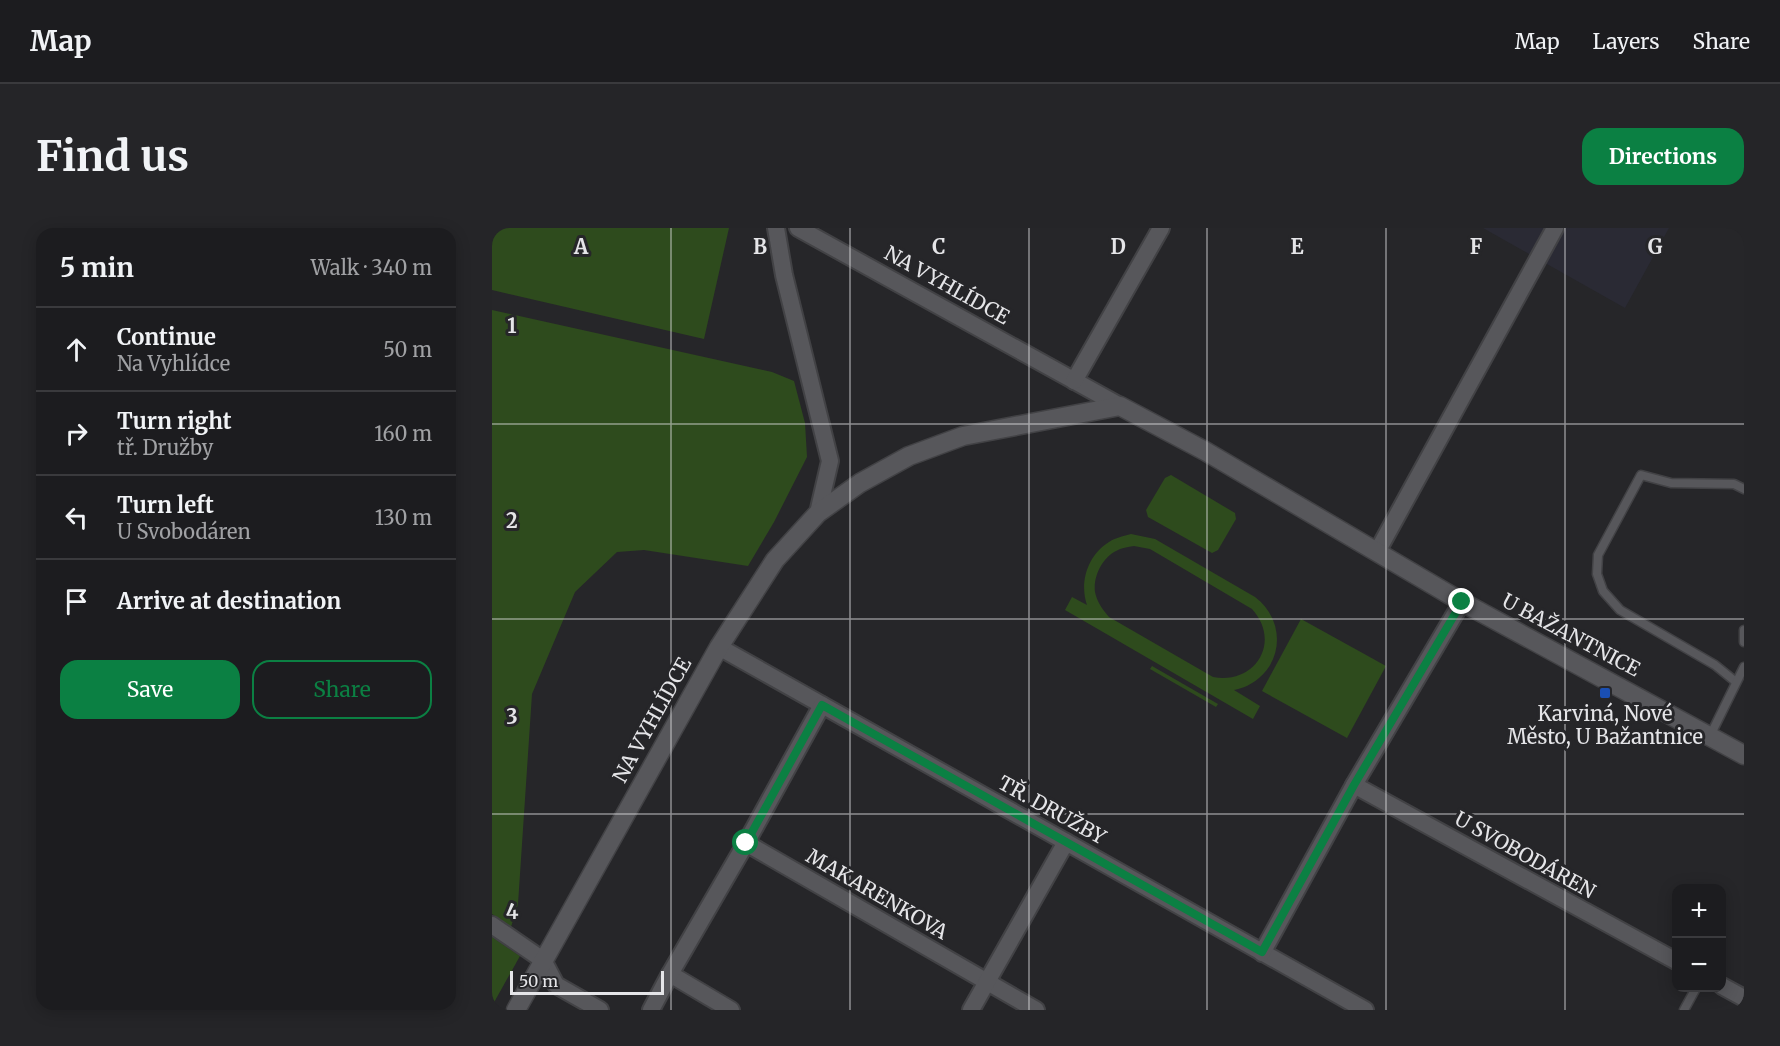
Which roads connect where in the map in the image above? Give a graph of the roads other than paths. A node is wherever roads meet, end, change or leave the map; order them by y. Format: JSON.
{"nodes":[{"id":1,"x":776,"y":228,"type":"edge"},
{"id":2,"x":798,"y":228,"type":"edge"},
{"id":3,"x":1161,"y":228,"type":"edge"},
{"id":4,"x":1555,"y":228,"type":"edge"},
{"id":5,"x":1074,"y":381,"type":"junction"},
{"id":6,"x":1120,"y":406,"type":"junction"},
{"id":7,"x":1744,"y":489,"type":"edge"},
{"id":8,"x":818,"y":513,"type":"junction"},
{"id":9,"x":1377,"y":552,"type":"junction"},
{"id":10,"x":1462,"y":602,"type":"junction"},
{"id":11,"x":1744,"y":630,"type":"edge"},
{"id":12,"x":1744,"y":642,"type":"edge"},
{"id":13,"x":719,"y":647,"type":"junction"},
{"id":14,"x":1744,"y":667,"type":"edge"},
{"id":15,"x":1736,"y":682,"type":"junction"},
{"id":16,"x":822,"y":705,"type":"junction"},
{"id":17,"x":1710,"y":736,"type":"junction"},
{"id":18,"x":1744,"y":755,"type":"edge"},
{"id":19,"x":1354,"y":785,"type":"junction"},
{"id":20,"x":1066,"y":842,"type":"junction"},
{"id":21,"x":746,"y":843,"type":"junction"},
{"id":22,"x":492,"y":925,"type":"edge"},
{"id":23,"x":1262,"y":952,"type":"junction"},
{"id":24,"x":1672,"y":959,"type":"edge"},
{"id":25,"x":543,"y":960,"type":"junction"},
{"id":26,"x":670,"y":974,"type":"junction"},
{"id":27,"x":987,"y":982,"type":"junction"},
{"id":28,"x":1726,"y":988,"type":"edge"},
{"id":29,"x":1693,"y":992,"type":"edge"},
{"id":30,"x":1744,"y":998,"type":"edge"},
{"id":31,"x":516,"y":1010,"type":"edge"},
{"id":32,"x":600,"y":1010,"type":"edge"},
{"id":33,"x":651,"y":1010,"type":"edge"},
{"id":34,"x":731,"y":1010,"type":"edge"},
{"id":35,"x":971,"y":1010,"type":"edge"},
{"id":36,"x":1036,"y":1010,"type":"edge"},
{"id":37,"x":1365,"y":1010,"type":"edge"},
{"id":38,"x":1684,"y":1010,"type":"edge"}],
"edges":[{"from":1,"to":8,"type":"street","name":"NA VYHLÍDCE"},
{"from":2,"to":5,"type":"street","name":"NA VYHLÍDCE"},
{"from":3,"to":5,"type":"street"},
{"from":4,"to":9,"type":"street"},
{"from":5,"to":6,"type":"street","name":"NA VYHLÍDCE"},
{"from":6,"to":8,"type":"street","name":"NA VYHLÍDCE"},
{"from":6,"to":9,"type":"street","name":"U BAŽANTNICE"},
{"from":7,"to":15,"type":"lane"},
{"from":8,"to":13,"type":"street","name":"NA VYHLÍDCE"},
{"from":9,"to":10,"type":"street","name":"U BAŽANTNICE"},
{"from":10,"to":17,"type":"street","name":"U BAŽANTNICE"},
{"from":10,"to":19,"type":"street"},
{"from":11,"to":12,"type":"lane"},
{"from":13,"to":16,"type":"street","name":"TŘ. DRUŽBY"},
{"from":13,"to":25,"type":"street","name":"NA VYHLÍDCE"},
{"from":14,"to":15,"type":"lane"},
{"from":15,"to":17,"type":"lane"},
{"from":16,"to":20,"type":"street","name":"TŘ. DRUŽBY"},
{"from":16,"to":21,"type":"street"},
{"from":17,"to":18,"type":"street","name":"U BAŽANTNICE"},
{"from":19,"to":23,"type":"street"},
{"from":19,"to":24,"type":"street","name":"U SVOBODÁREN"},
{"from":20,"to":23,"type":"street","name":"TŘ. DRUŽBY"},
{"from":20,"to":27,"type":"street"},
{"from":21,"to":26,"type":"street"},
{"from":21,"to":27,"type":"street","name":"MAKARENKOVA"},
{"from":22,"to":25,"type":"street"},
{"from":23,"to":37,"type":"street","name":"TŘ. DRUŽBY"},
{"from":25,"to":31,"type":"street","name":"NA VYHLÍDCE"},
{"from":25,"to":32,"type":"street"},
{"from":26,"to":33,"type":"street"},
{"from":26,"to":34,"type":"street"},
{"from":27,"to":35,"type":"street"},
{"from":27,"to":36,"type":"street","name":"MAKARENKOVA"},
{"from":28,"to":30,"type":"street"},
{"from":29,"to":38,"type":"lane"}]}
